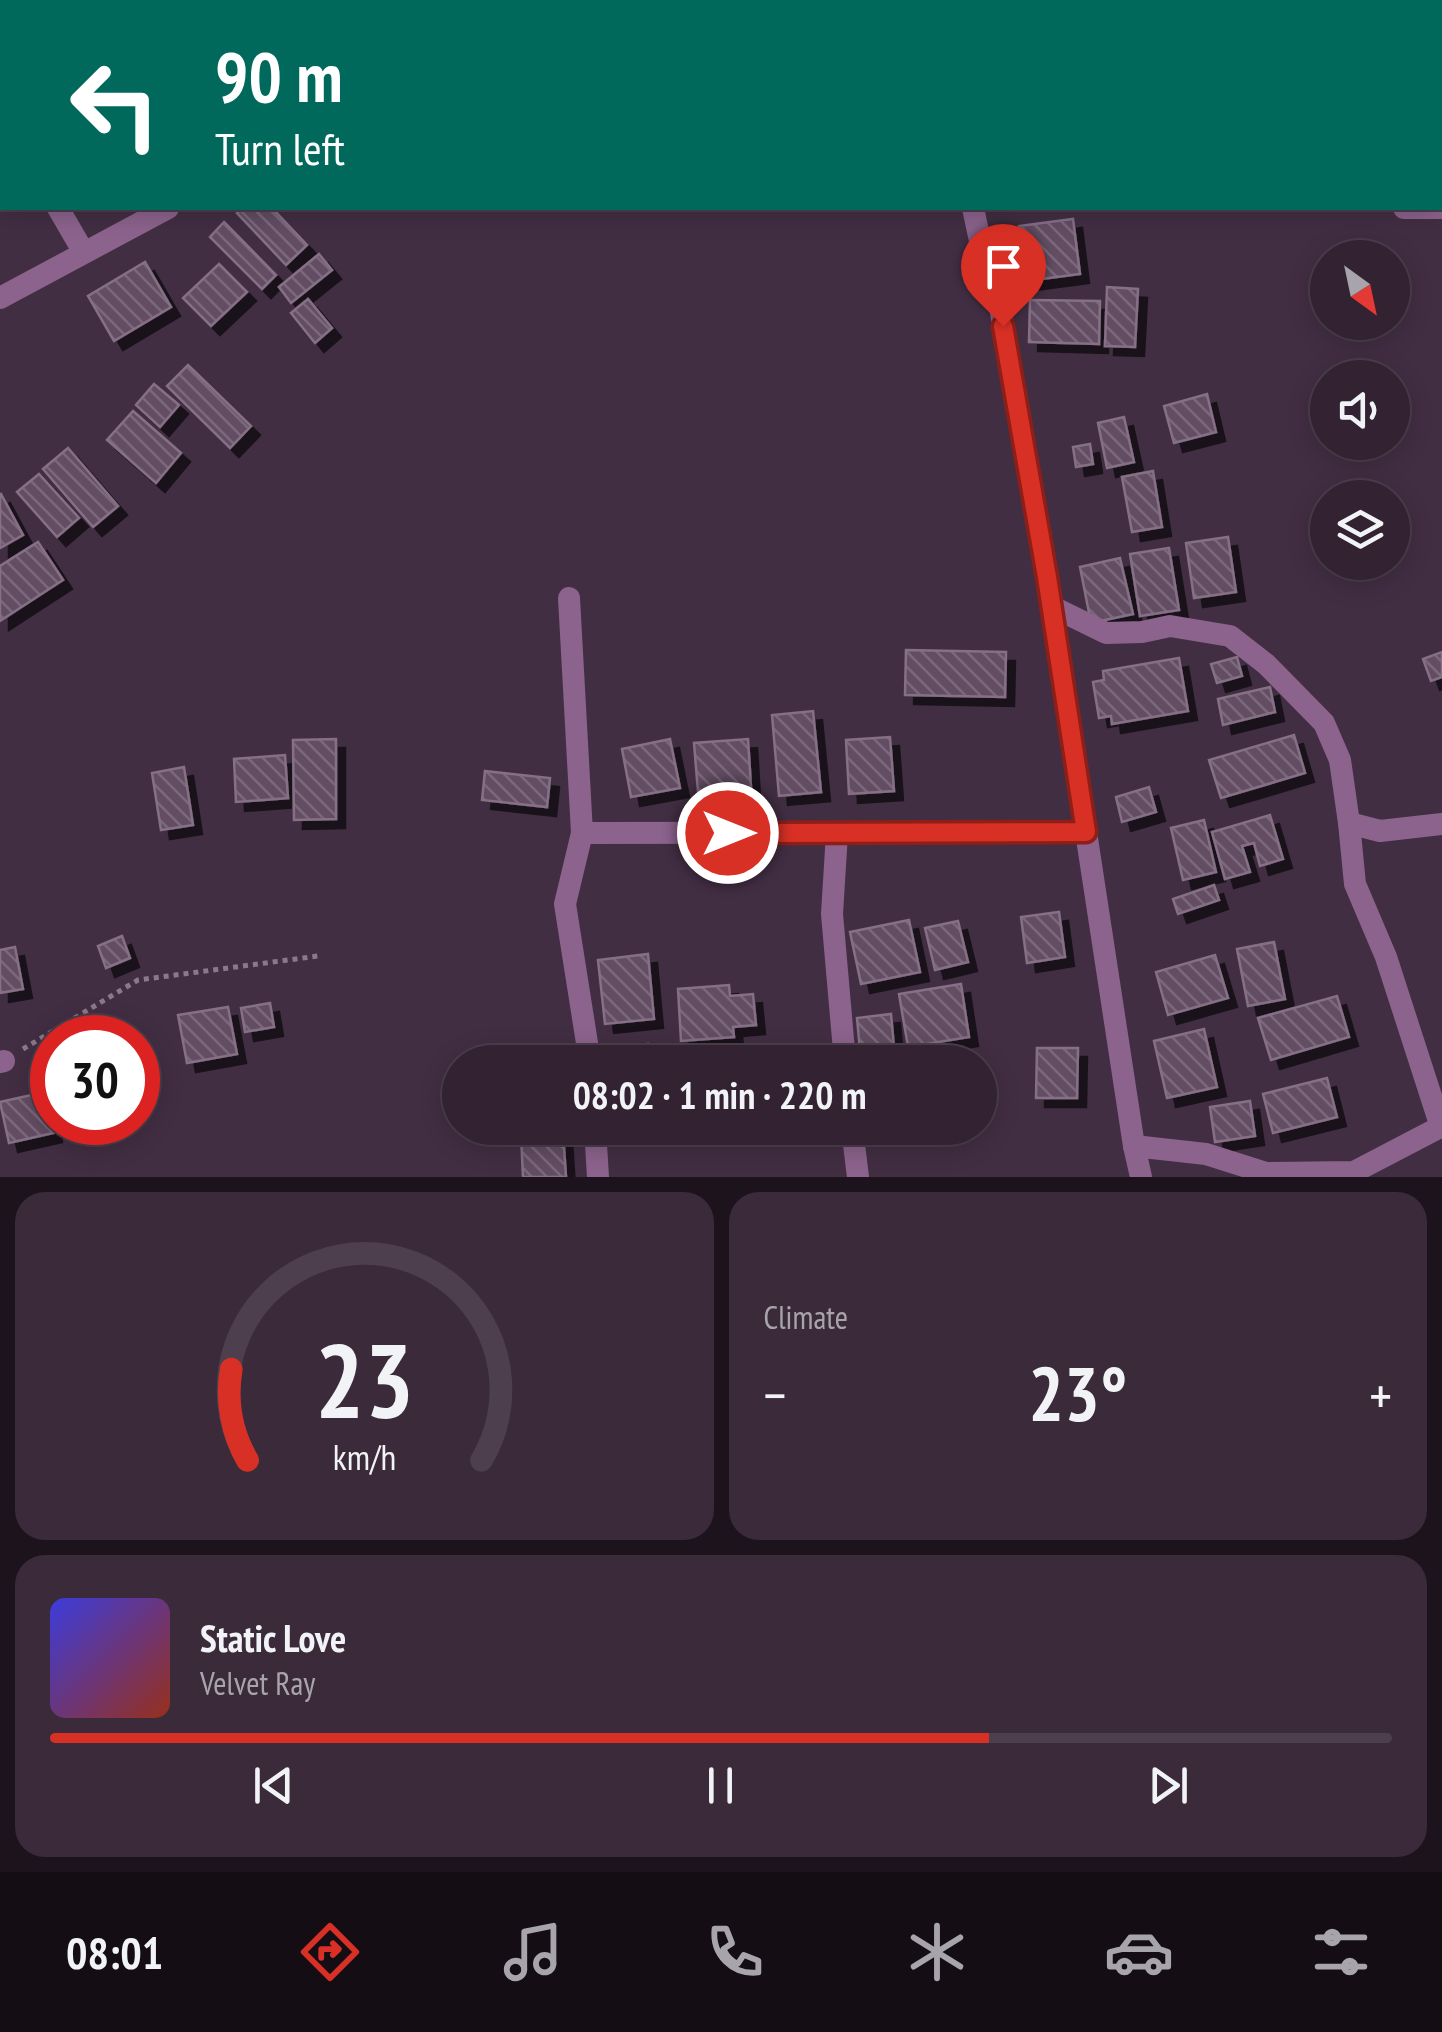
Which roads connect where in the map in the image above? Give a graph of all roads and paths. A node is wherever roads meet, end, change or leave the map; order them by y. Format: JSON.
{"nodes":[{"id":1,"x":59,"y":210,"type":"edge"},
{"id":2,"x":164,"y":210,"type":"edge"},
{"id":3,"x":974,"y":210,"type":"edge"},
{"id":4,"x":83,"y":251,"type":"junction"},
{"id":5,"x":0,"y":298,"type":"edge"},
{"id":6,"x":569,"y":598,"type":"dead end"},
{"id":7,"x":1052,"y":606,"type":"junction"},
{"id":8,"x":1348,"y":822,"type":"junction"},
{"id":9,"x":1442,"y":824,"type":"edge"},
{"id":10,"x":1086,"y":832,"type":"junction"},
{"id":11,"x":837,"y":833,"type":"junction"},
{"id":12,"x":582,"y":834,"type":"junction"},
{"id":13,"x":318,"y":956,"type":"dead end"},
{"id":14,"x":587,"y":1045,"type":"edge"},
{"id":15,"x":844,"y":1045,"type":"edge"},
{"id":16,"x":2,"y":1062,"type":"edge"},
{"id":17,"x":1441,"y":1126,"type":"edge"},
{"id":18,"x":595,"y":1145,"type":"edge"},
{"id":19,"x":854,"y":1145,"type":"edge"},
{"id":20,"x":1134,"y":1146,"type":"junction"},
{"id":21,"x":598,"y":1177,"type":"edge"},
{"id":22,"x":858,"y":1177,"type":"edge"},
{"id":23,"x":1141,"y":1177,"type":"edge"}],
"edges":[{"from":1,"to":4,"type":"street"},
{"from":2,"to":4,"type":"street"},
{"from":3,"to":7,"type":"street"},
{"from":4,"to":5,"type":"street"},
{"from":6,"to":12,"type":"street"},
{"from":7,"to":8,"type":"street"},
{"from":7,"to":10,"type":"street"},
{"from":8,"to":9,"type":"street"},
{"from":8,"to":17,"type":"street"},
{"from":10,"to":11,"type":"street"},
{"from":10,"to":20,"type":"street"},
{"from":11,"to":12,"type":"street"},
{"from":11,"to":15,"type":"street"},
{"from":12,"to":14,"type":"street"},
{"from":13,"to":16,"type":"path"},
{"from":17,"to":20,"type":"street"},
{"from":18,"to":21,"type":"street"},
{"from":19,"to":22,"type":"street"},
{"from":20,"to":23,"type":"street"}]}
